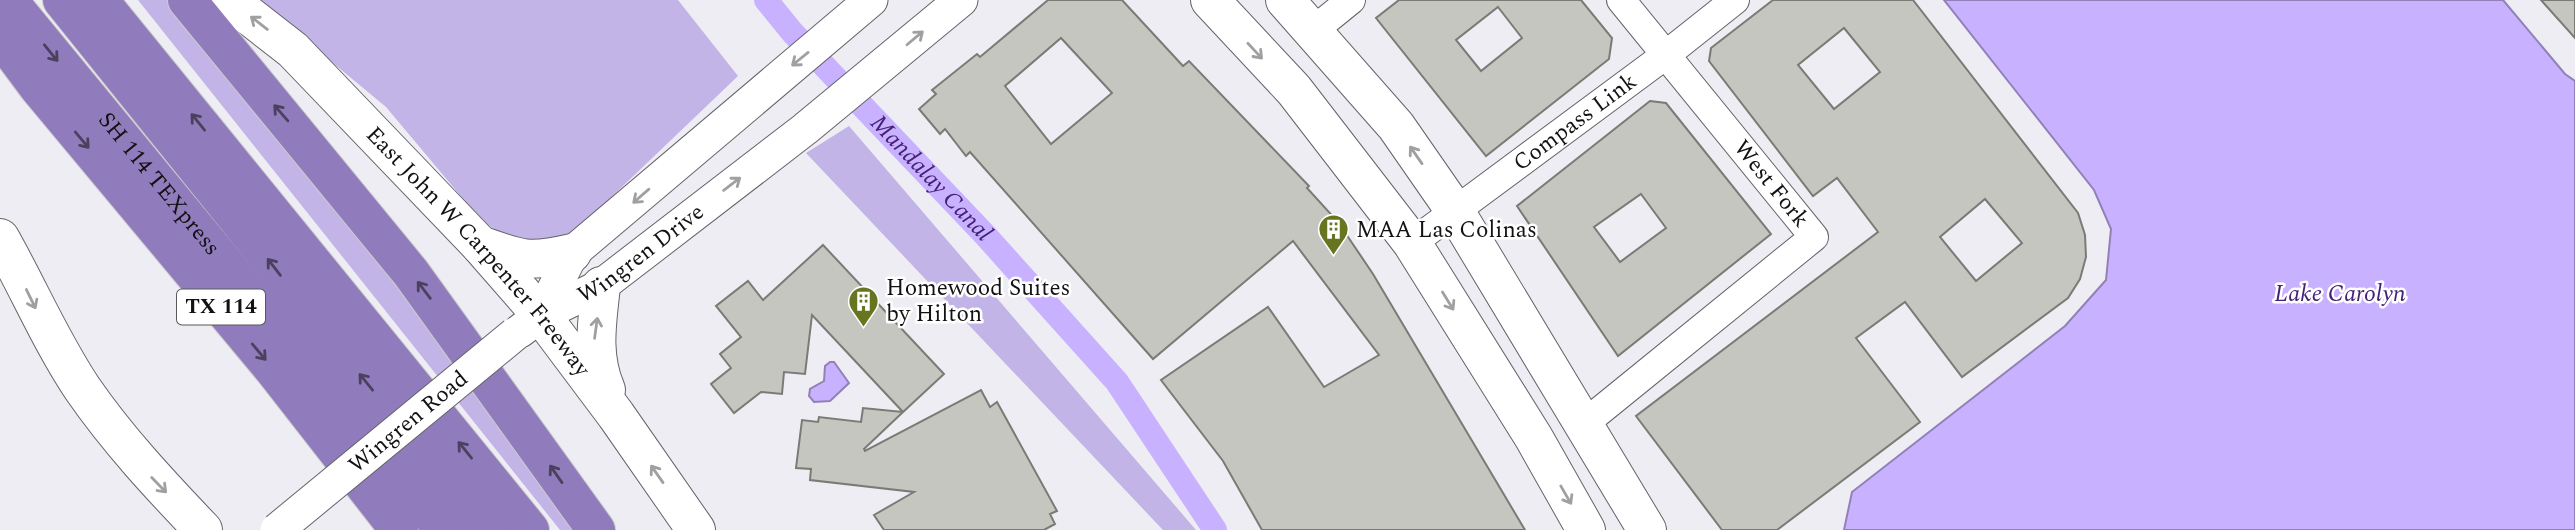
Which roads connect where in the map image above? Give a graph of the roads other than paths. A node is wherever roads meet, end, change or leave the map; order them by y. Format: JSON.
{"nodes":[{"id":1,"x":8,"y":0,"type":"edge"},
{"id":2,"x":62,"y":0,"type":"edge"},
{"id":3,"x":99,"y":0,"type":"edge"},
{"id":4,"x":187,"y":0,"type":"edge"},
{"id":5,"x":229,"y":0,"type":"edge"},
{"id":6,"x":871,"y":0,"type":"edge"},
{"id":7,"x":961,"y":0,"type":"edge"},
{"id":8,"x":1210,"y":0,"type":"edge"},
{"id":9,"x":1285,"y":0,"type":"edge"},
{"id":10,"x":1351,"y":0,"type":"edge"},
{"id":11,"x":1621,"y":0,"type":"edge"},
{"id":12,"x":1735,"y":0,"type":"edge"},
{"id":13,"x":1314,"y":30,"type":"junction"},
{"id":14,"x":0,"y":36,"type":"edge"},
{"id":15,"x":1667,"y":54,"type":"junction"},
{"id":16,"x":0,"y":66,"type":"edge"},
{"id":17,"x":38,"y":87,"type":"junction"},
{"id":18,"x":1455,"y":211,"type":"junction"},
{"id":19,"x":0,"y":238,"type":"edge"},
{"id":20,"x":1412,"y":243,"type":"junction"},
{"id":21,"x":480,"y":244,"type":"junction"},
{"id":22,"x":572,"y":253,"type":"junction"},
{"id":23,"x":601,"y":286,"type":"junction"},
{"id":24,"x":528,"y":325,"type":"junction"},
{"id":25,"x":616,"y":415,"type":"junction"},
{"id":26,"x":1585,"y":423,"type":"junction"},
{"id":27,"x":203,"y":530,"type":"edge"},
{"id":28,"x":277,"y":530,"type":"edge"},
{"id":29,"x":399,"y":530,"type":"edge"},
{"id":30,"x":444,"y":530,"type":"edge"},
{"id":31,"x":487,"y":530,"type":"edge"},
{"id":32,"x":530,"y":530,"type":"edge"},
{"id":33,"x":596,"y":530,"type":"edge"},
{"id":34,"x":696,"y":530,"type":"edge"},
{"id":35,"x":1586,"y":530,"type":"edge"},
{"id":36,"x":1647,"y":530,"type":"edge"}],
"edges":[{"from":1,"to":30,"type":"highway","name":"SH 114 TEXpress","one_way":true},
{"from":31,"to":2,"type":"highway","name":"SH 114 TEXpress","one_way":true},
{"from":32,"to":3,"type":"highway","one_way":true},
{"from":33,"to":4,"type":"highway","one_way":true},
{"from":21,"to":5,"type":"main road","name":"East John W Carpenter Freeway","one_way":true},
{"from":6,"to":22,"type":"street","name":"Wingren Drive","one_way":true},
{"from":23,"to":7,"type":"street","name":"Wingren Drive","one_way":true},
{"from":8,"to":20,"type":"main road","one_way":true},
{"from":9,"to":13,"type":"main road"},
{"from":10,"to":13,"type":"street"},
{"from":11,"to":15,"type":"street","name":"West Fork"},
{"from":12,"to":15,"type":"street","name":"Compass Link"},
{"from":18,"to":13,"type":"main road","one_way":true},
{"from":14,"to":17,"type":"highway","number":"TX 114"},
{"from":15,"to":18,"type":"street","name":"Compass Link"},
{"from":15,"to":26,"type":"street","name":"West Fork"},
{"from":16,"to":17,"type":"highway"},
{"from":17,"to":29,"type":"highway","number":"TX 114","one_way":true},
{"from":18,"to":20,"type":"street","name":"Compass Link"},
{"from":18,"to":26,"type":"main road"},
{"from":19,"to":27,"type":"main road","one_way":true},
{"from":20,"to":35,"type":"main road","one_way":true},
{"from":21,"to":22,"type":"main road"},
{"from":21,"to":24,"type":"main road","name":"East John W Carpenter Freeway"},
{"from":22,"to":24,"type":"street","name":"Wingren Drive"},
{"from":23,"to":24,"type":"street","name":"Wingren Drive"},
{"from":25,"to":23,"type":"main road","one_way":true},
{"from":24,"to":25,"type":"main road","name":"East John W Carpenter Freeway"},
{"from":24,"to":28,"type":"street","name":"Wingren Road","bridge":true},
{"from":34,"to":25,"type":"main road","name":"East John W Carpenter Freeway","one_way":true},
{"from":26,"to":36,"type":"main road"}]}
